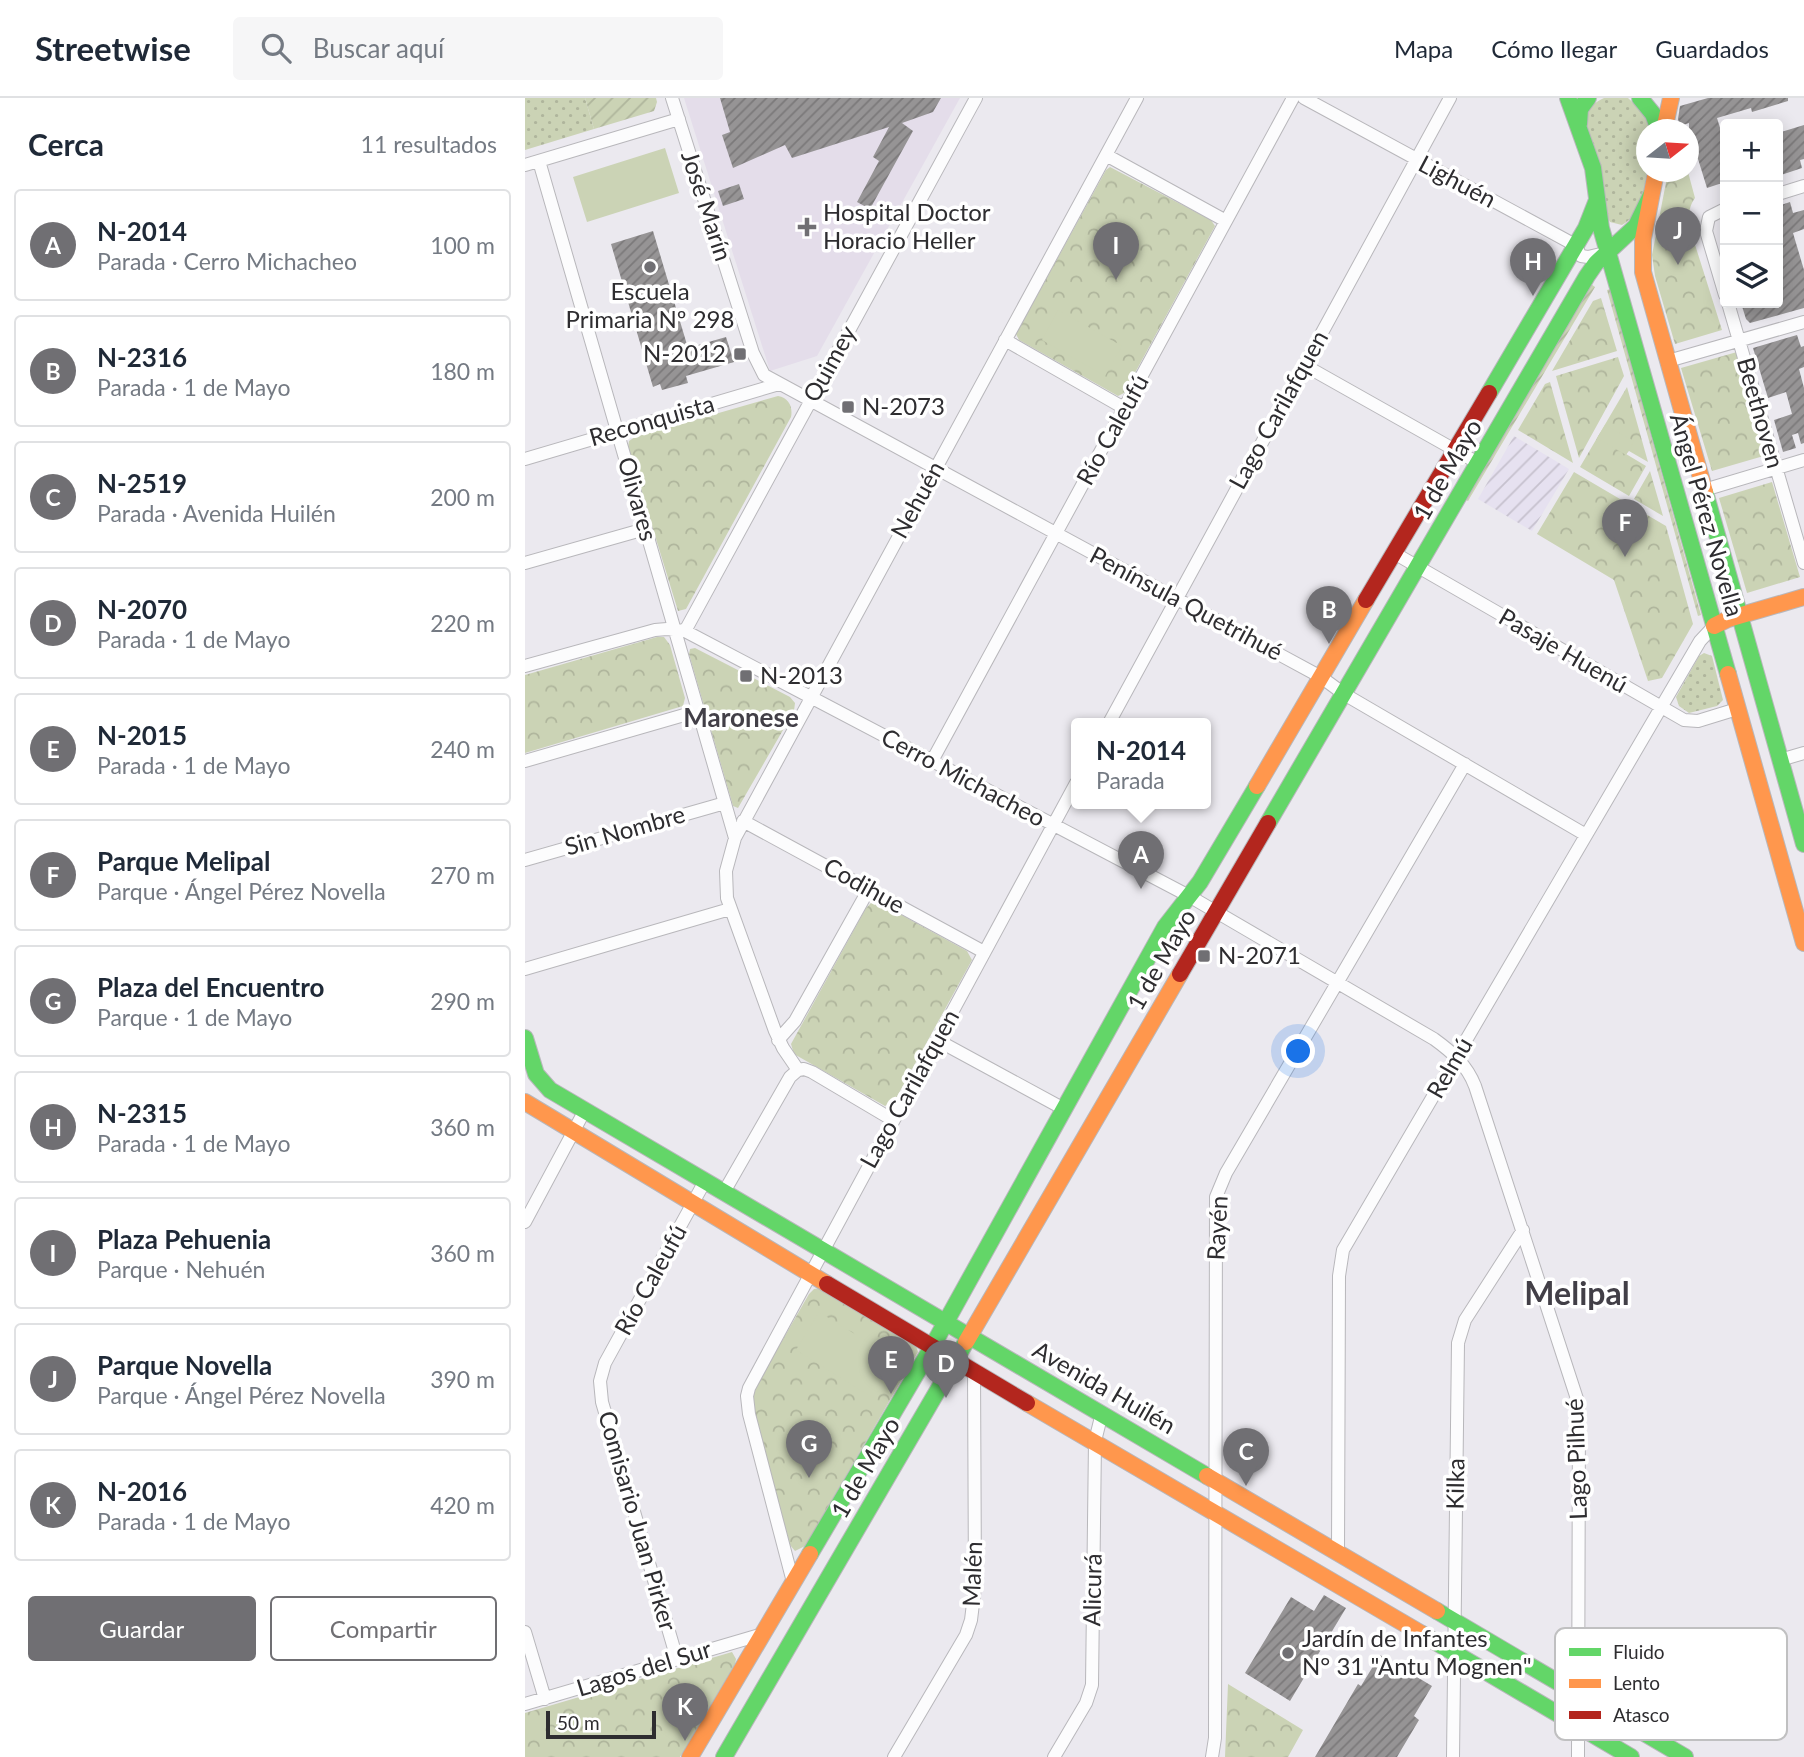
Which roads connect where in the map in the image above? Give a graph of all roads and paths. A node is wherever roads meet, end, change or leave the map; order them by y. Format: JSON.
{"nodes":[{"id":1,"x":672,"y":98,"type":"edge"},
{"id":2,"x":976,"y":98,"type":"edge"},
{"id":3,"x":1137,"y":98,"type":"edge"},
{"id":4,"x":1293,"y":98,"type":"edge"},
{"id":5,"x":1304,"y":98,"type":"edge"},
{"id":6,"x":1450,"y":98,"type":"edge"},
{"id":7,"x":1568,"y":98,"type":"edge"},
{"id":8,"x":1588,"y":98,"type":"edge"},
{"id":9,"x":1640,"y":98,"type":"edge"},
{"id":10,"x":1671,"y":98,"type":"edge"},
{"id":11,"x":679,"y":119,"type":"junction"},
{"id":12,"x":1656,"y":119,"type":"edge"},
{"id":13,"x":1664,"y":119,"type":"edge"},
{"id":14,"x":1581,"y":138,"type":"junction"},
{"id":15,"x":1105,"y":156,"type":"junction"},
{"id":16,"x":1416,"y":160,"type":"junction"},
{"id":17,"x":539,"y":161,"type":"junction"},
{"id":18,"x":525,"y":165,"type":"edge"},
{"id":19,"x":1654,"y":182,"type":"edge"},
{"id":20,"x":1804,"y":186,"type":"edge"},
{"id":21,"x":1783,"y":192,"type":"edge"},
{"id":22,"x":1651,"y":195,"type":"junction"},
{"id":23,"x":1597,"y":200,"type":"junction"},
{"id":24,"x":1720,"y":212,"type":"edge"},
{"id":25,"x":1226,"y":220,"type":"junction"},
{"id":26,"x":1575,"y":246,"type":"junction"},
{"id":27,"x":1608,"y":252,"type":"junction"},
{"id":28,"x":1720,"y":278,"type":"edge"},
{"id":29,"x":1729,"y":308,"type":"edge"},
{"id":30,"x":1804,"y":322,"type":"edge"},
{"id":31,"x":1005,"y":340,"type":"junction"},
{"id":32,"x":1739,"y":341,"type":"junction"},
{"id":33,"x":1668,"y":361,"type":"junction"},
{"id":34,"x":1304,"y":365,"type":"junction"},
{"id":35,"x":779,"y":384,"type":"junction"},
{"id":36,"x":810,"y":401,"type":"junction"},
{"id":37,"x":1124,"y":408,"type":"junction"},
{"id":38,"x":617,"y":432,"type":"junction"},
{"id":39,"x":1455,"y":450,"type":"junction"},
{"id":40,"x":525,"y":459,"type":"edge"},
{"id":41,"x":1804,"y":460,"type":"edge"},
{"id":42,"x":1478,"y":463,"type":"junction"},
{"id":43,"x":935,"y":468,"type":"junction"},
{"id":44,"x":1776,"y":469,"type":"junction"},
{"id":45,"x":1704,"y":489,"type":"junction"},
{"id":46,"x":645,"y":529,"type":"junction"},
{"id":47,"x":1056,"y":534,"type":"junction"},
{"id":48,"x":1394,"y":553,"type":"junction"},
{"id":49,"x":525,"y":563,"type":"edge"},
{"id":50,"x":1804,"y":563,"type":"edge"},
{"id":51,"x":1417,"y":567,"type":"junction"},
{"id":52,"x":1804,"y":597,"type":"edge"},
{"id":53,"x":1177,"y":599,"type":"junction"},
{"id":54,"x":1740,"y":615,"type":"junction"},
{"id":55,"x":1714,"y":626,"type":"junction"},
{"id":56,"x":680,"y":630,"type":"junction"},
{"id":57,"x":525,"y":666,"type":"edge"},
{"id":58,"x":1321,"y":677,"type":"junction"},
{"id":59,"x":1344,"y":694,"type":"junction"},
{"id":60,"x":810,"y":697,"type":"junction"},
{"id":61,"x":1661,"y":708,"type":"junction"},
{"id":62,"x":1737,"y":709,"type":"junction"},
{"id":63,"x":698,"y":711,"type":"junction"},
{"id":64,"x":1112,"y":718,"type":"edge"},
{"id":65,"x":1804,"y":753,"type":"edge"},
{"id":66,"x":1780,"y":760,"type":"junction"},
{"id":67,"x":525,"y":761,"type":"edge"},
{"id":68,"x":932,"y":761,"type":"junction"},
{"id":69,"x":1465,"y":764,"type":"junction"},
{"id":70,"x":1071,"y":792,"type":"edge"},
{"id":71,"x":725,"y":803,"type":"junction"},
{"id":72,"x":743,"y":821,"type":"junction"},
{"id":73,"x":1053,"y":825,"type":"junction"},
{"id":74,"x":1586,"y":835,"type":"junction"},
{"id":75,"x":735,"y":838,"type":"junction"},
{"id":76,"x":1804,"y":844,"type":"edge"},
{"id":77,"x":525,"y":860,"type":"edge"},
{"id":78,"x":869,"y":889,"type":"junction"},
{"id":79,"x":1189,"y":896,"type":"junction"},
{"id":80,"x":730,"y":909,"type":"junction"},
{"id":81,"x":1216,"y":912,"type":"junction"},
{"id":82,"x":1804,"y":943,"type":"edge"},
{"id":83,"x":984,"y":952,"type":"junction"},
{"id":84,"x":525,"y":969,"type":"edge"},
{"id":85,"x":1338,"y":982,"type":"junction"},
{"id":86,"x":525,"y":1038,"type":"edge"},
{"id":87,"x":778,"y":1040,"type":"junction"},
{"id":88,"x":937,"y":1040,"type":"junction"},
{"id":89,"x":1456,"y":1057,"type":"junction"},
{"id":90,"x":798,"y":1070,"type":"junction"},
{"id":91,"x":525,"y":1102,"type":"edge"},
{"id":92,"x":1064,"y":1109,"type":"junction"},
{"id":93,"x":585,"y":1110,"type":"junction"},
{"id":94,"x":893,"y":1121,"type":"junction"},
{"id":95,"x":574,"y":1131,"type":"junction"},
{"id":96,"x":705,"y":1181,"type":"junction"},
{"id":97,"x":724,"y":1192,"type":"junction"},
{"id":98,"x":693,"y":1203,"type":"junction"},
{"id":99,"x":525,"y":1222,"type":"edge"},
{"id":100,"x":1523,"y":1230,"type":"junction"},
{"id":101,"x":822,"y":1250,"type":"junction"},
{"id":102,"x":812,"y":1274,"type":"junction"},
{"id":103,"x":946,"y":1322,"type":"junction"},
{"id":104,"x":969,"y":1335,"type":"junction"},
{"id":105,"x":932,"y":1347,"type":"junction"},
{"id":106,"x":955,"y":1360,"type":"junction"},
{"id":107,"x":974,"y":1370,"type":"junction"},
{"id":108,"x":600,"y":1381,"type":"joint"},
{"id":109,"x":1102,"y":1413,"type":"junction"},
{"id":110,"x":1095,"y":1441,"type":"junction"},
{"id":111,"x":1216,"y":1480,"type":"junction"},
{"id":112,"x":1215,"y":1512,"type":"junction"},
{"id":113,"x":1338,"y":1553,"type":"junction"},
{"id":114,"x":793,"y":1582,"type":"junction"},
{"id":115,"x":1455,"y":1621,"type":"junction"},
{"id":116,"x":1577,"y":1628,"type":"edge"},
{"id":117,"x":525,"y":1632,"type":"edge"},
{"id":118,"x":763,"y":1634,"type":"junction"},
{"id":119,"x":1454,"y":1653,"type":"junction"},
{"id":120,"x":677,"y":1659,"type":"junction"},
{"id":121,"x":1555,"y":1680,"type":"edge"},
{"id":122,"x":545,"y":1699,"type":"junction"},
{"id":123,"x":525,"y":1704,"type":"edge"},
{"id":124,"x":1555,"y":1712,"type":"edge"},
{"id":125,"x":1603,"y":1740,"type":"edge"},
{"id":126,"x":1656,"y":1740,"type":"edge"},
{"id":127,"x":690,"y":1757,"type":"edge"},
{"id":128,"x":724,"y":1757,"type":"edge"},
{"id":129,"x":894,"y":1757,"type":"edge"},
{"id":130,"x":1054,"y":1757,"type":"edge"},
{"id":131,"x":1212,"y":1757,"type":"edge"},
{"id":132,"x":1453,"y":1757,"type":"edge"},
{"id":133,"x":1631,"y":1757,"type":"edge"},
{"id":134,"x":1685,"y":1757,"type":"edge"}],
"edges":[{"from":1,"to":11,"type":"street","name":"José Marín"},
{"from":2,"to":36,"type":"street","name":"Quimey"},
{"from":3,"to":15,"type":"street","name":"Nehuén"},
{"from":4,"to":25,"type":"street","name":"Río Caleufú"},
{"from":5,"to":16,"type":"street","name":"Lighuén"},
{"from":6,"to":16,"type":"street","name":"Lago Carilafquen"},
{"from":7,"to":14,"type":"main road","name":"Ángel Pérez Novella"},
{"from":8,"to":14,"type":"main road"},
{"from":9,"to":12,"type":"main road"},
{"from":10,"to":13,"type":"main road"},
{"from":11,"to":17,"type":"street"},
{"from":11,"to":35,"type":"street","name":"José Marín"},
{"from":14,"to":23,"type":"main road","name":"Ángel Pérez Novella"},
{"from":15,"to":25,"type":"street"},
{"from":15,"to":31,"type":"street","name":"Nehuén"},
{"from":16,"to":26,"type":"street","name":"Lighuén"},
{"from":16,"to":34,"type":"street","name":"Lago Carilafquen"},
{"from":17,"to":18,"type":"street"},
{"from":17,"to":38,"type":"street","name":"Olivares"},
{"from":19,"to":22,"type":"main road","name":"Ángel Pérez Novella"},
{"from":20,"to":21,"type":"street"},
{"from":22,"to":27,"type":"main road","name":"1 de Mayo"},
{"from":22,"to":33,"type":"main road","name":"Ángel Pérez Novella"},
{"from":23,"to":26,"type":"main road","name":"1 de Mayo"},
{"from":23,"to":27,"type":"main road","name":"Ángel Pérez Novella"},
{"from":24,"to":28,"type":"street"},
{"from":25,"to":37,"type":"street","name":"Río Caleufú"},
{"from":26,"to":27,"type":"street","name":"Lighuén"},
{"from":26,"to":39,"type":"main road","name":"1 de Mayo"},
{"from":27,"to":42,"type":"main road","name":"1 de Mayo"},
{"from":27,"to":55,"type":"main road","name":"Ángel Pérez Novella"},
{"from":29,"to":32,"type":"street","name":"Beethoven"},
{"from":30,"to":32,"type":"street"},
{"from":31,"to":37,"type":"street"},
{"from":31,"to":43,"type":"street","name":"Nehuén"},
{"from":32,"to":33,"type":"street"},
{"from":32,"to":44,"type":"street","name":"Beethoven"},
{"from":33,"to":45,"type":"main road","name":"Ángel Pérez Novella"},
{"from":34,"to":39,"type":"street"},
{"from":34,"to":53,"type":"street","name":"Lago Carilafquen"},
{"from":35,"to":36,"type":"street","name":"Península Quetrihué"},
{"from":35,"to":38,"type":"street","name":"Reconquista"},
{"from":36,"to":43,"type":"street","name":"Península Quetrihué"},
{"from":36,"to":56,"type":"street","name":"Quimey"},
{"from":37,"to":47,"type":"street","name":"Río Caleufú"},
{"from":38,"to":40,"type":"street","name":"Reconquista"},
{"from":38,"to":46,"type":"street","name":"Olivares"},
{"from":39,"to":42,"type":"street"},
{"from":39,"to":48,"type":"main road","name":"1 de Mayo"},
{"from":41,"to":44,"type":"street"},
{"from":42,"to":51,"type":"main road","name":"1 de Mayo"},
{"from":43,"to":47,"type":"street","name":"Península Quetrihué"},
{"from":43,"to":60,"type":"street","name":"Nehuén"},
{"from":44,"to":45,"type":"street"},
{"from":44,"to":50,"type":"street","name":"Beethoven"},
{"from":45,"to":54,"type":"main road","name":"Ángel Pérez Novella"},
{"from":46,"to":49,"type":"street"},
{"from":46,"to":56,"type":"street","name":"Olivares"},
{"from":47,"to":53,"type":"street","name":"Península Quetrihué"},
{"from":47,"to":68,"type":"street","name":"Río Caleufú"},
{"from":48,"to":51,"type":"street","name":"Pasaje Huenú"},
{"from":48,"to":58,"type":"main road","name":"1 de Mayo"},
{"from":51,"to":59,"type":"main road","name":"1 de Mayo"},
{"from":51,"to":61,"type":"street","name":"Pasaje Huenú"},
{"from":52,"to":54,"type":"main road"},
{"from":53,"to":58,"type":"street","name":"Península Quetrihué"},
{"from":53,"to":64,"type":"street","name":"Lago Carilafquen"},
{"from":54,"to":55,"type":"main road"},
{"from":54,"to":66,"type":"main road","name":"Ángel Pérez Novella"},
{"from":55,"to":61,"type":"street","name":"Relmú"},
{"from":55,"to":62,"type":"main road","name":"Ángel Pérez Novella"},
{"from":56,"to":57,"type":"street"},
{"from":56,"to":60,"type":"street","name":"Cerro Michacheo"},
{"from":56,"to":63,"type":"street","name":"Olivares"},
{"from":58,"to":59,"type":"street","name":"Península Quetrihué"},
{"from":58,"to":79,"type":"main road","name":"1 de Mayo"},
{"from":59,"to":69,"type":"street","name":"Península Quetrihué"},
{"from":59,"to":81,"type":"main road","name":"1 de Mayo"},
{"from":60,"to":68,"type":"street","name":"Cerro Michacheo"},
{"from":60,"to":72,"type":"street","name":"Nehuén"},
{"from":61,"to":62,"type":"street","name":"Pasaje Huenú"},
{"from":61,"to":74,"type":"street","name":"Relmú"},
{"from":62,"to":82,"type":"main road","name":"Ángel Pérez Novella"},
{"from":63,"to":67,"type":"street"},
{"from":63,"to":71,"type":"street","name":"Olivares"},
{"from":65,"to":66,"type":"street"},
{"from":66,"to":76,"type":"main road","name":"Ángel Pérez Novella"},
{"from":68,"to":73,"type":"street","name":"Cerro Michacheo"},
{"from":69,"to":74,"type":"street","name":"Península Quetrihué"},
{"from":69,"to":85,"type":"street","name":"Rayén"},
{"from":70,"to":73,"type":"street","name":"Lago Carilafquen"},
{"from":71,"to":75,"type":"street","name":"Olivares"},
{"from":71,"to":77,"type":"street","name":"Sin Nombre"},
{"from":72,"to":75,"type":"street","name":"Nehuén"},
{"from":72,"to":78,"type":"street","name":"Codihue"},
{"from":73,"to":79,"type":"street","name":"Cerro Michacheo"},
{"from":73,"to":83,"type":"street","name":"Lago Carilafquen"},
{"from":74,"to":89,"type":"street","name":"Relmú"},
{"from":75,"to":80,"type":"street","name":"Nehuén"},
{"from":78,"to":83,"type":"street","name":"Codihue"},
{"from":78,"to":87,"type":"street"},
{"from":79,"to":81,"type":"street","name":"Cerro Michacheo"},
{"from":79,"to":92,"type":"main road","name":"1 de Mayo"},
{"from":80,"to":84,"type":"street"},
{"from":80,"to":87,"type":"street"},
{"from":81,"to":85,"type":"street","name":"Cerro Michacheo"},
{"from":81,"to":104,"type":"main road","name":"1 de Mayo"},
{"from":83,"to":88,"type":"street","name":"Lago Carilafquen"},
{"from":85,"to":89,"type":"street","name":"Cerro Michacheo"},
{"from":85,"to":111,"type":"street","name":"Rayén"},
{"from":86,"to":93,"type":"main road","name":"Avenida Huilén"},
{"from":87,"to":90,"type":"street"},
{"from":88,"to":92,"type":"street"},
{"from":88,"to":94,"type":"street","name":"Lago Carilafquen"},
{"from":89,"to":100,"type":"street","name":"Lago Pilhué"},
{"from":89,"to":113,"type":"street","name":"Relmú"},
{"from":90,"to":94,"type":"street"},
{"from":90,"to":97,"type":"street"},
{"from":91,"to":95,"type":"main road","name":"Avenida Huilén"},
{"from":92,"to":103,"type":"main road","name":"1 de Mayo"},
{"from":93,"to":95,"type":"street"},
{"from":93,"to":96,"type":"main road","name":"Avenida Huilén"},
{"from":94,"to":101,"type":"street","name":"Lago Carilafquen"},
{"from":95,"to":98,"type":"main road","name":"Avenida Huilén"},
{"from":95,"to":99,"type":"street"},
{"from":96,"to":97,"type":"main road","name":"Avenida Huilén"},
{"from":96,"to":98,"type":"street","name":"Río Caleufú"},
{"from":97,"to":101,"type":"main road","name":"Avenida Huilén"},
{"from":98,"to":102,"type":"main road","name":"Avenida Huilén"},
{"from":98,"to":108,"type":"street","name":"Río Caleufú"},
{"from":100,"to":115,"type":"street","name":"Kilka"},
{"from":100,"to":116,"type":"street","name":"Lago Pilhué"},
{"from":101,"to":102,"type":"street","name":"Lago Carilafquen"},
{"from":101,"to":103,"type":"main road","name":"Avenida Huilén"},
{"from":102,"to":105,"type":"main road","name":"Avenida Huilén"},
{"from":102,"to":114,"type":"street","name":"Lago Carilafquen"},
{"from":103,"to":104,"type":"main road","name":"Avenida Huilén"},
{"from":103,"to":105,"type":"main road","name":"1 de Mayo"},
{"from":104,"to":106,"type":"main road","name":"1 de Mayo"},
{"from":104,"to":109,"type":"main road","name":"Avenida Huilén"},
{"from":105,"to":106,"type":"main road","name":"Avenida Huilén"},
{"from":105,"to":114,"type":"main road","name":"1 de Mayo"},
{"from":106,"to":107,"type":"main road","name":"Avenida Huilén"},
{"from":106,"to":128,"type":"main road","name":"1 de Mayo"},
{"from":107,"to":110,"type":"main road","name":"Avenida Huilén"},
{"from":107,"to":129,"type":"street","name":"Malén"},
{"from":108,"to":120,"type":"street","name":"Comisario Juan Pirker"},
{"from":109,"to":110,"type":"street","name":"Alicurá"},
{"from":109,"to":111,"type":"main road","name":"Avenida Huilén"},
{"from":110,"to":112,"type":"main road","name":"Avenida Huilén"},
{"from":110,"to":130,"type":"street","name":"Alicurá"},
{"from":111,"to":112,"type":"street","name":"Rayén"},
{"from":111,"to":113,"type":"main road","name":"Avenida Huilén"},
{"from":112,"to":119,"type":"main road","name":"Avenida Huilén"},
{"from":112,"to":131,"type":"street","name":"Rayén"},
{"from":113,"to":115,"type":"main road","name":"Avenida Huilén"},
{"from":114,"to":118,"type":"main road","name":"1 de Mayo"},
{"from":115,"to":119,"type":"street","name":"Kilka"},
{"from":115,"to":121,"type":"main road","name":"Avenida Huilén"},
{"from":117,"to":122,"type":"street"},
{"from":118,"to":120,"type":"street","name":"Lagos del Sur"},
{"from":118,"to":127,"type":"main road","name":"1 de Mayo"},
{"from":119,"to":124,"type":"main road","name":"Avenida Huilén"},
{"from":119,"to":132,"type":"street","name":"Kilka"},
{"from":120,"to":122,"type":"street","name":"Lagos del Sur"},
{"from":122,"to":123,"type":"street","name":"Lagos del Sur"},
{"from":125,"to":133,"type":"main road","name":"Avenida Huilén"},
{"from":126,"to":134,"type":"main road","name":"Avenida Huilén"}]}
